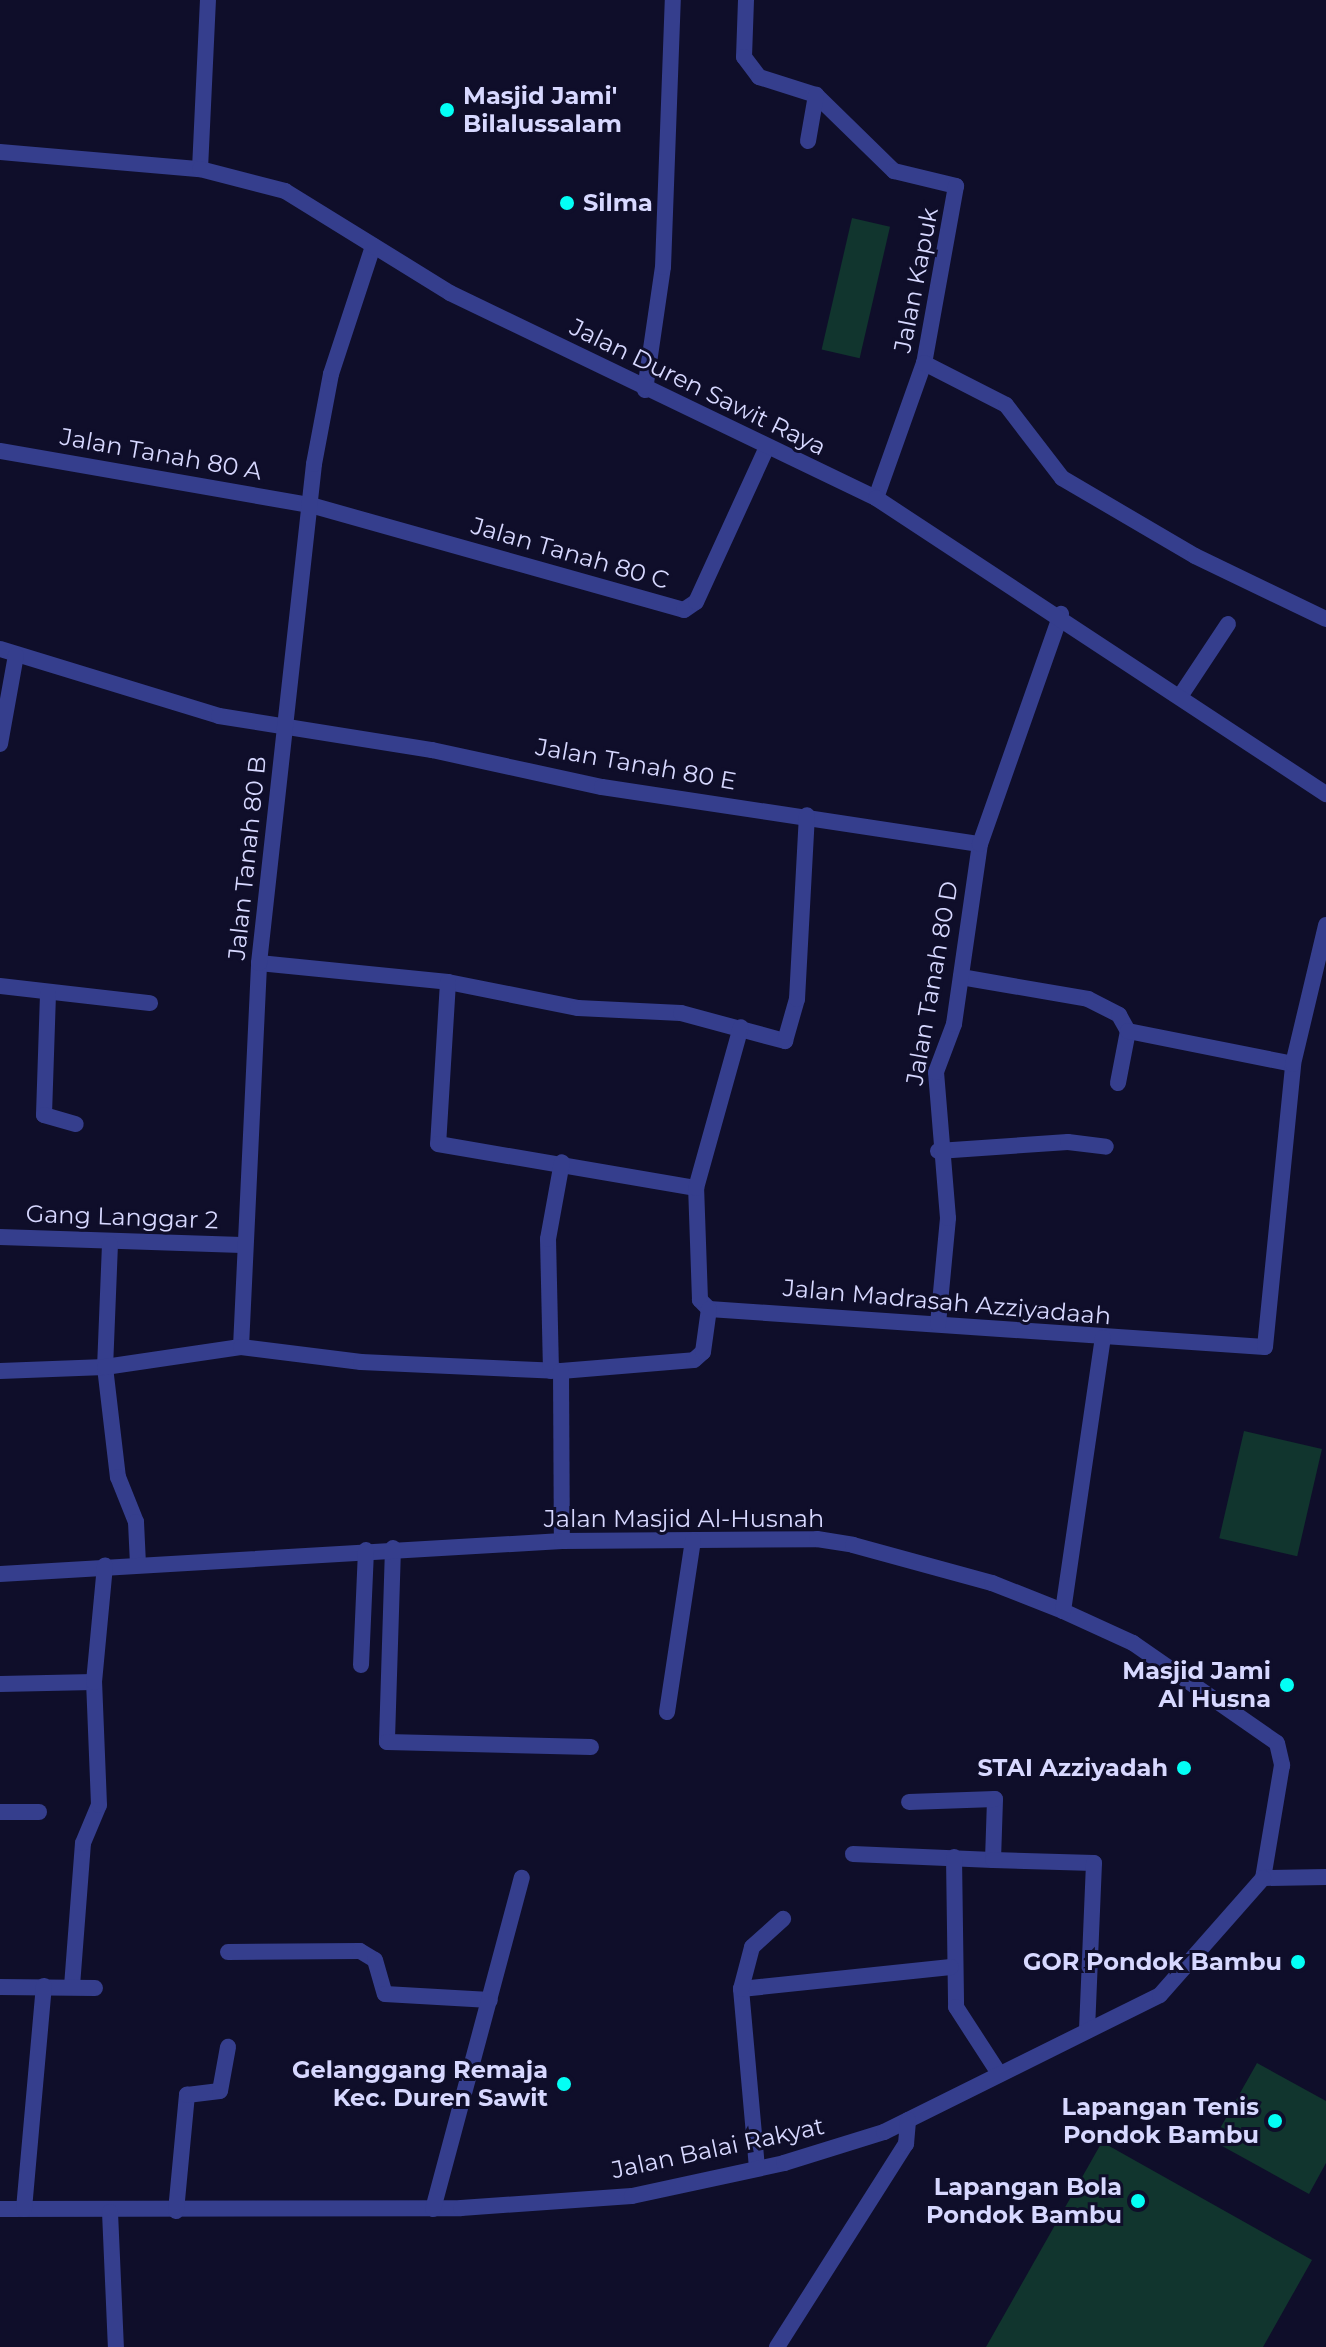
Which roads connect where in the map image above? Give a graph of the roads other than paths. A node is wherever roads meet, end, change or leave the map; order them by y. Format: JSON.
{"nodes":[{"id":1,"x":208,"y":0,"type":"edge"},
{"id":2,"x":673,"y":0,"type":"edge"},
{"id":3,"x":746,"y":0,"type":"edge"},
{"id":4,"x":816,"y":95,"type":"junction"},
{"id":5,"x":808,"y":141,"type":"dead end"},
{"id":6,"x":0,"y":152,"type":"edge"},
{"id":7,"x":200,"y":169,"type":"junction"},
{"id":8,"x":373,"y":246,"type":"junction"},
{"id":9,"x":924,"y":363,"type":"junction"},
{"id":10,"x":645,"y":390,"type":"junction"},
{"id":11,"x":766,"y":449,"type":"junction"},
{"id":12,"x":0,"y":451,"type":"edge"},
{"id":13,"x":876,"y":498,"type":"junction"},
{"id":14,"x":314,"y":506,"type":"junction"},
{"id":15,"x":1061,"y":614,"type":"junction"},
{"id":16,"x":1326,"y":619,"type":"edge"},
{"id":17,"x":1228,"y":624,"type":"dead end"},
{"id":18,"x":8,"y":652,"type":"edge"},
{"id":19,"x":1181,"y":695,"type":"junction"},
{"id":20,"x":285,"y":729,"type":"junction"},
{"id":21,"x":0,"y":744,"type":"edge"},
{"id":22,"x":1326,"y":794,"type":"edge"},
{"id":23,"x":807,"y":815,"type":"junction"},
{"id":24,"x":980,"y":844,"type":"junction"},
{"id":25,"x":1326,"y":925,"type":"edge"},
{"id":26,"x":259,"y":963,"type":"junction"},
{"id":27,"x":961,"y":977,"type":"junction"},
{"id":28,"x":448,"y":982,"type":"junction"},
{"id":29,"x":0,"y":986,"type":"edge"},
{"id":30,"x":48,"y":994,"type":"junction"},
{"id":31,"x":150,"y":1003,"type":"dead end"},
{"id":32,"x":741,"y":1027,"type":"junction"},
{"id":33,"x":1128,"y":1031,"type":"junction"},
{"id":34,"x":1293,"y":1064,"type":"junction"},
{"id":35,"x":1118,"y":1083,"type":"dead end"},
{"id":36,"x":76,"y":1124,"type":"dead end"},
{"id":37,"x":1106,"y":1147,"type":"dead end"},
{"id":38,"x":938,"y":1151,"type":"junction"},
{"id":39,"x":562,"y":1162,"type":"junction"},
{"id":40,"x":696,"y":1188,"type":"junction"},
{"id":41,"x":0,"y":1237,"type":"edge"},
{"id":42,"x":110,"y":1244,"type":"junction"},
{"id":43,"x":242,"y":1245,"type":"junction"},
{"id":44,"x":709,"y":1309,"type":"junction"},
{"id":45,"x":938,"y":1324,"type":"junction"},
{"id":46,"x":1103,"y":1338,"type":"junction"},
{"id":47,"x":241,"y":1347,"type":"junction"},
{"id":48,"x":105,"y":1367,"type":"junction"},
{"id":49,"x":0,"y":1371,"type":"edge"},
{"id":50,"x":556,"y":1371,"type":"junction"},
{"id":51,"x":562,"y":1541,"type":"junction"},
{"id":52,"x":693,"y":1541,"type":"junction"},
{"id":53,"x":393,"y":1548,"type":"junction"},
{"id":54,"x":366,"y":1550,"type":"junction"},
{"id":55,"x":138,"y":1564,"type":"junction"},
{"id":56,"x":105,"y":1566,"type":"junction"},
{"id":57,"x":0,"y":1574,"type":"edge"},
{"id":58,"x":1063,"y":1611,"type":"junction"},
{"id":59,"x":361,"y":1665,"type":"dead end"},
{"id":60,"x":94,"y":1682,"type":"junction"},
{"id":61,"x":0,"y":1684,"type":"edge"},
{"id":62,"x":667,"y":1712,"type":"dead end"},
{"id":63,"x":591,"y":1747,"type":"dead end"},
{"id":64,"x":909,"y":1802,"type":"dead end"},
{"id":65,"x":0,"y":1812,"type":"edge"},
{"id":66,"x":39,"y":1812,"type":"dead end"},
{"id":67,"x":853,"y":1854,"type":"dead end"},
{"id":68,"x":954,"y":1857,"type":"junction"},
{"id":69,"x":993,"y":1860,"type":"junction"},
{"id":70,"x":1326,"y":1877,"type":"edge"},
{"id":71,"x":522,"y":1878,"type":"dead end"},
{"id":72,"x":1263,"y":1878,"type":"junction"},
{"id":73,"x":783,"y":1919,"type":"dead end"},
{"id":74,"x":228,"y":1952,"type":"dead end"},
{"id":75,"x":951,"y":1967,"type":"junction"},
{"id":76,"x":44,"y":1986,"type":"junction"},
{"id":77,"x":72,"y":1986,"type":"junction"},
{"id":78,"x":0,"y":1987,"type":"edge"},
{"id":79,"x":95,"y":1988,"type":"dead end"},
{"id":80,"x":741,"y":1989,"type":"junction"},
{"id":81,"x":490,"y":2000,"type":"junction"},
{"id":82,"x":1087,"y":2031,"type":"junction"},
{"id":83,"x":228,"y":2047,"type":"dead end"},
{"id":84,"x":998,"y":2072,"type":"junction"},
{"id":85,"x":908,"y":2120,"type":"junction"},
{"id":86,"x":757,"y":2168,"type":"junction"},
{"id":87,"x":0,"y":2209,"type":"edge"},
{"id":88,"x":24,"y":2209,"type":"junction"},
{"id":89,"x":433,"y":2209,"type":"junction"},
{"id":90,"x":176,"y":2211,"type":"junction"},
{"id":91,"x":110,"y":2212,"type":"junction"},
{"id":92,"x":116,"y":2347,"type":"edge"},
{"id":93,"x":777,"y":2347,"type":"edge"}],
"edges":[{"from":1,"to":7,"type":"street"},
{"from":2,"to":10,"type":"street"},
{"from":3,"to":4,"type":"street","name":"Jalan Kapuk"},
{"from":4,"to":5,"type":"street"},
{"from":4,"to":9,"type":"street","name":"Jalan Kapuk"},
{"from":6,"to":7,"type":"street","name":"Jalan Duren Sawit Raya"},
{"from":7,"to":8,"type":"street","name":"Jalan Duren Sawit Raya"},
{"from":8,"to":10,"type":"street","name":"Jalan Duren Sawit Raya"},
{"from":8,"to":14,"type":"street","name":"Jalan Tanah 80 B"},
{"from":9,"to":13,"type":"street","name":"Jalan Kapuk"},
{"from":9,"to":16,"type":"street"},
{"from":10,"to":11,"type":"street","name":"Jalan Duren Sawit Raya"},
{"from":11,"to":13,"type":"street","name":"Jalan Duren Sawit Raya"},
{"from":11,"to":14,"type":"street","name":"Jalan Tanah 80 C"},
{"from":12,"to":14,"type":"street","name":"Jalan Tanah 80 A"},
{"from":13,"to":15,"type":"street","name":"Jalan Duren Sawit Raya"},
{"from":14,"to":20,"type":"street","name":"Jalan Tanah 80 B"},
{"from":15,"to":19,"type":"street","name":"Jalan Duren Sawit Raya"},
{"from":15,"to":24,"type":"street","name":"Jalan Tanah 80 D"},
{"from":17,"to":19,"type":"street"},
{"from":18,"to":20,"type":"street","name":"Jalan Tanah 80 E"},
{"from":18,"to":21,"type":"street"},
{"from":19,"to":22,"type":"street","name":"Jalan Duren Sawit Raya"},
{"from":20,"to":23,"type":"street","name":"Jalan Tanah 80 E"},
{"from":20,"to":26,"type":"street","name":"Jalan Tanah 80 B"},
{"from":23,"to":24,"type":"street","name":"Jalan Tanah 80 E"},
{"from":23,"to":32,"type":"street"},
{"from":24,"to":27,"type":"street","name":"Jalan Tanah 80 D"},
{"from":25,"to":34,"type":"street","name":"Jalan Madrasah Azziyadaah"},
{"from":26,"to":28,"type":"street"},
{"from":26,"to":43,"type":"street","name":"Jalan Tanah 80 B"},
{"from":27,"to":33,"type":"street"},
{"from":27,"to":38,"type":"street","name":"Jalan Tanah 80 D"},
{"from":28,"to":32,"type":"street"},
{"from":28,"to":39,"type":"street"},
{"from":29,"to":30,"type":"street"},
{"from":30,"to":31,"type":"street"},
{"from":30,"to":36,"type":"street"},
{"from":32,"to":40,"type":"street"},
{"from":33,"to":34,"type":"street"},
{"from":33,"to":35,"type":"street"},
{"from":34,"to":46,"type":"street","name":"Jalan Madrasah Azziyadaah"},
{"from":37,"to":38,"type":"street"},
{"from":38,"to":45,"type":"street","name":"Jalan Tanah 80 D"},
{"from":39,"to":40,"type":"street"},
{"from":39,"to":50,"type":"street"},
{"from":40,"to":44,"type":"street"},
{"from":41,"to":42,"type":"street","name":"Gang Langgar 2"},
{"from":42,"to":43,"type":"street","name":"Gang Langgar 2"},
{"from":42,"to":48,"type":"street"},
{"from":43,"to":47,"type":"street","name":"Jalan Tanah 80 B"},
{"from":44,"to":45,"type":"street","name":"Jalan Madrasah Azziyadaah"},
{"from":44,"to":50,"type":"street"},
{"from":45,"to":46,"type":"street","name":"Jalan Madrasah Azziyadaah"},
{"from":46,"to":58,"type":"street"},
{"from":47,"to":48,"type":"street"},
{"from":47,"to":50,"type":"street"},
{"from":48,"to":49,"type":"street"},
{"from":48,"to":55,"type":"street"},
{"from":50,"to":51,"type":"street"},
{"from":51,"to":52,"type":"street","name":"Jalan Masjid Al-Husnah"},
{"from":51,"to":53,"type":"street","name":"Jalan Masjid Al-Husnah"},
{"from":52,"to":58,"type":"street","name":"Jalan Masjid Al-Husnah"},
{"from":52,"to":62,"type":"street"},
{"from":53,"to":54,"type":"street","name":"Jalan Masjid Al-Husnah"},
{"from":53,"to":63,"type":"street"},
{"from":54,"to":55,"type":"street","name":"Jalan Masjid Al-Husnah"},
{"from":54,"to":59,"type":"street"},
{"from":55,"to":56,"type":"street","name":"Jalan Masjid Al-Husnah"},
{"from":56,"to":57,"type":"street","name":"Jalan Masjid Al-Husnah"},
{"from":56,"to":60,"type":"street"},
{"from":58,"to":72,"type":"street","name":"Jalan Masjid Al-Husnah"},
{"from":60,"to":61,"type":"street"},
{"from":60,"to":77,"type":"street"},
{"from":64,"to":69,"type":"street"},
{"from":65,"to":66,"type":"street"},
{"from":67,"to":68,"type":"street"},
{"from":68,"to":69,"type":"street"},
{"from":68,"to":75,"type":"street"},
{"from":69,"to":82,"type":"street"},
{"from":70,"to":72,"type":"street"},
{"from":71,"to":81,"type":"street"},
{"from":72,"to":82,"type":"street","name":"Jalan Balai Rakyat"},
{"from":73,"to":80,"type":"street"},
{"from":74,"to":81,"type":"street"},
{"from":75,"to":80,"type":"street"},
{"from":75,"to":84,"type":"street"},
{"from":76,"to":77,"type":"street"},
{"from":76,"to":78,"type":"street"},
{"from":76,"to":88,"type":"street"},
{"from":77,"to":79,"type":"street"},
{"from":80,"to":86,"type":"street"},
{"from":81,"to":89,"type":"street"},
{"from":82,"to":84,"type":"street","name":"Jalan Balai Rakyat"},
{"from":83,"to":90,"type":"street"},
{"from":84,"to":85,"type":"street","name":"Jalan Balai Rakyat"},
{"from":85,"to":86,"type":"street","name":"Jalan Balai Rakyat"},
{"from":85,"to":93,"type":"street"},
{"from":86,"to":89,"type":"street","name":"Jalan Balai Rakyat"},
{"from":87,"to":88,"type":"street","name":"Jalan Balai Rakyat"},
{"from":88,"to":91,"type":"street","name":"Jalan Balai Rakyat"},
{"from":89,"to":90,"type":"street","name":"Jalan Balai Rakyat"},
{"from":90,"to":91,"type":"street","name":"Jalan Balai Rakyat"},
{"from":91,"to":92,"type":"street"}]}
